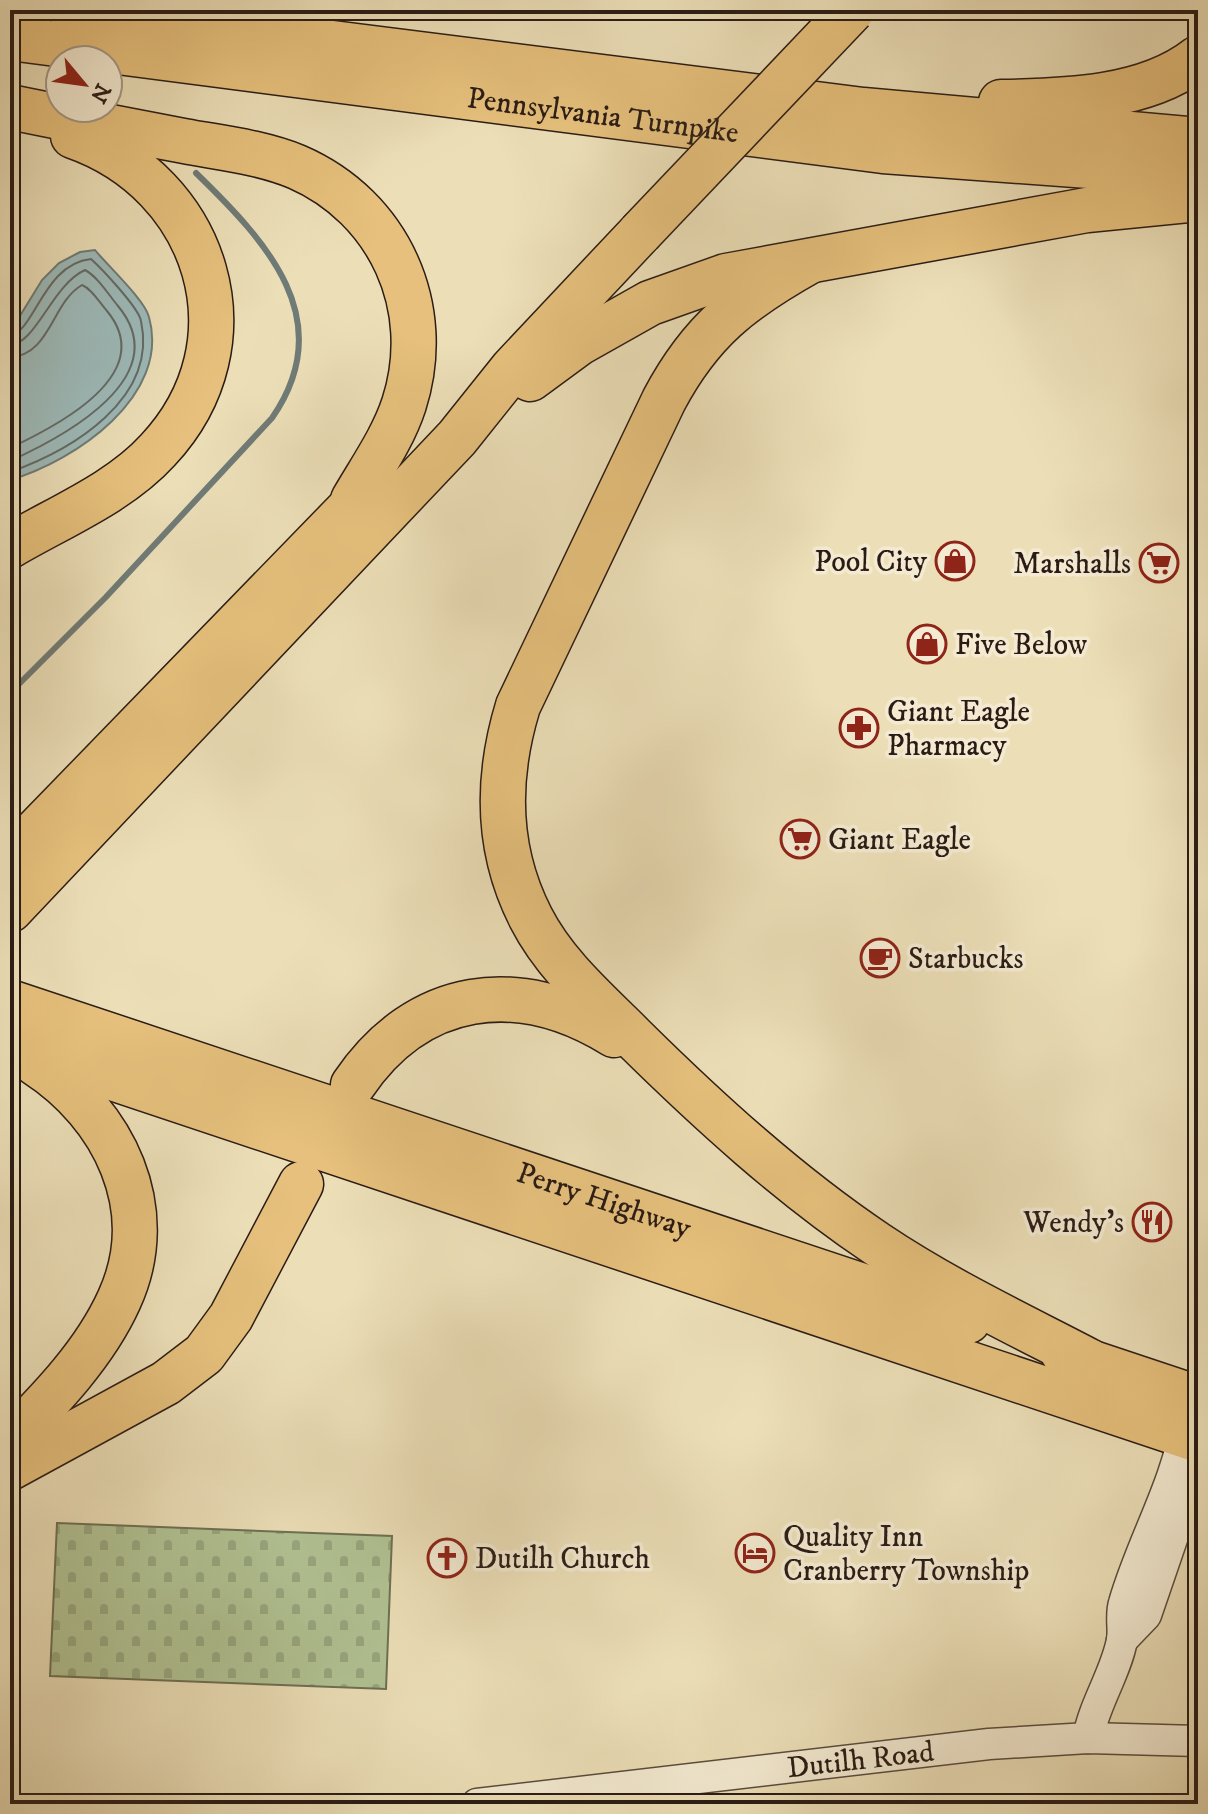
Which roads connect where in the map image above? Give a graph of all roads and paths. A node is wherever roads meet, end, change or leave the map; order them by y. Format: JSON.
{"nodes":[{"id":1,"x":70,"y":10,"type":"edge"},
{"id":2,"x":822,"y":10,"type":"edge"},
{"id":3,"x":852,"y":10,"type":"edge"},
{"id":4,"x":10,"y":38,"type":"edge"},
{"id":5,"x":1198,"y":58,"type":"edge"},
{"id":6,"x":754,"y":96,"type":"junction"},
{"id":7,"x":10,"y":107,"type":"edge"},
{"id":8,"x":10,"y":115,"type":"edge"},
{"id":9,"x":1198,"y":140,"type":"edge"},
{"id":10,"x":1198,"y":174,"type":"edge"},
{"id":11,"x":1198,"y":199,"type":"edge"},
{"id":12,"x":630,"y":228,"type":"junction"},
{"id":13,"x":810,"y":261,"type":"junction"},
{"id":14,"x":457,"y":438,"type":"junction"},
{"id":15,"x":348,"y":509,"type":"junction"},
{"id":16,"x":10,"y":546,"type":"edge"},
{"id":17,"x":26,"y":867,"type":"edge"},
{"id":18,"x":10,"y":910,"type":"edge"},
{"id":19,"x":10,"y":1002,"type":"edge"},
{"id":20,"x":10,"y":1045,"type":"edge"},
{"id":21,"x":672,"y":1076,"type":"junction"},
{"id":22,"x":353,"y":1085,"type":"dead end"},
{"id":23,"x":301,"y":1184,"type":"dead end"},
{"id":24,"x":1089,"y":1361,"type":"junction"},
{"id":25,"x":1194,"y":1426,"type":"edge"},
{"id":26,"x":10,"y":1440,"type":"edge"},
{"id":27,"x":10,"y":1468,"type":"edge"},
{"id":28,"x":1088,"y":1738,"type":"junction"},
{"id":29,"x":1198,"y":1741,"type":"edge"},
{"id":30,"x":477,"y":1804,"type":"edge"}],
"edges":[{"from":1,"to":6,"type":"highway","name":"Pennsylvania Turnpike"},
{"from":2,"to":12,"type":"highway"},
{"from":3,"to":12,"type":"highway","bridge":true},
{"from":4,"to":10,"type":"highway","name":"Pennsylvania Turnpike"},
{"from":5,"to":6,"type":"highway"},
{"from":6,"to":9,"type":"highway","name":"Pennsylvania Turnpike"},
{"from":7,"to":15,"type":"highway"},
{"from":8,"to":16,"type":"highway"},
{"from":11,"to":13,"type":"highway"},
{"from":12,"to":14,"type":"highway"},
{"from":12,"to":15,"type":"highway"},
{"from":13,"to":14,"type":"highway"},
{"from":13,"to":21,"type":"highway"},
{"from":14,"to":17,"type":"highway"},
{"from":15,"to":17,"type":"highway"},
{"from":17,"to":18,"type":"highway"},
{"from":19,"to":24,"type":"highway","name":"Perry Highway"},
{"from":20,"to":25,"type":"highway","name":"Perry Highway"},
{"from":20,"to":26,"type":"highway"},
{"from":21,"to":22,"type":"highway"},
{"from":21,"to":24,"type":"highway"},
{"from":23,"to":27,"type":"highway"},
{"from":24,"to":25,"type":"highway","name":"Perry Highway"},
{"from":25,"to":28,"type":"street"},
{"from":28,"to":29,"type":"street","name":"Dutilh Road"},
{"from":28,"to":30,"type":"street","name":"Dutilh Road"}]}
